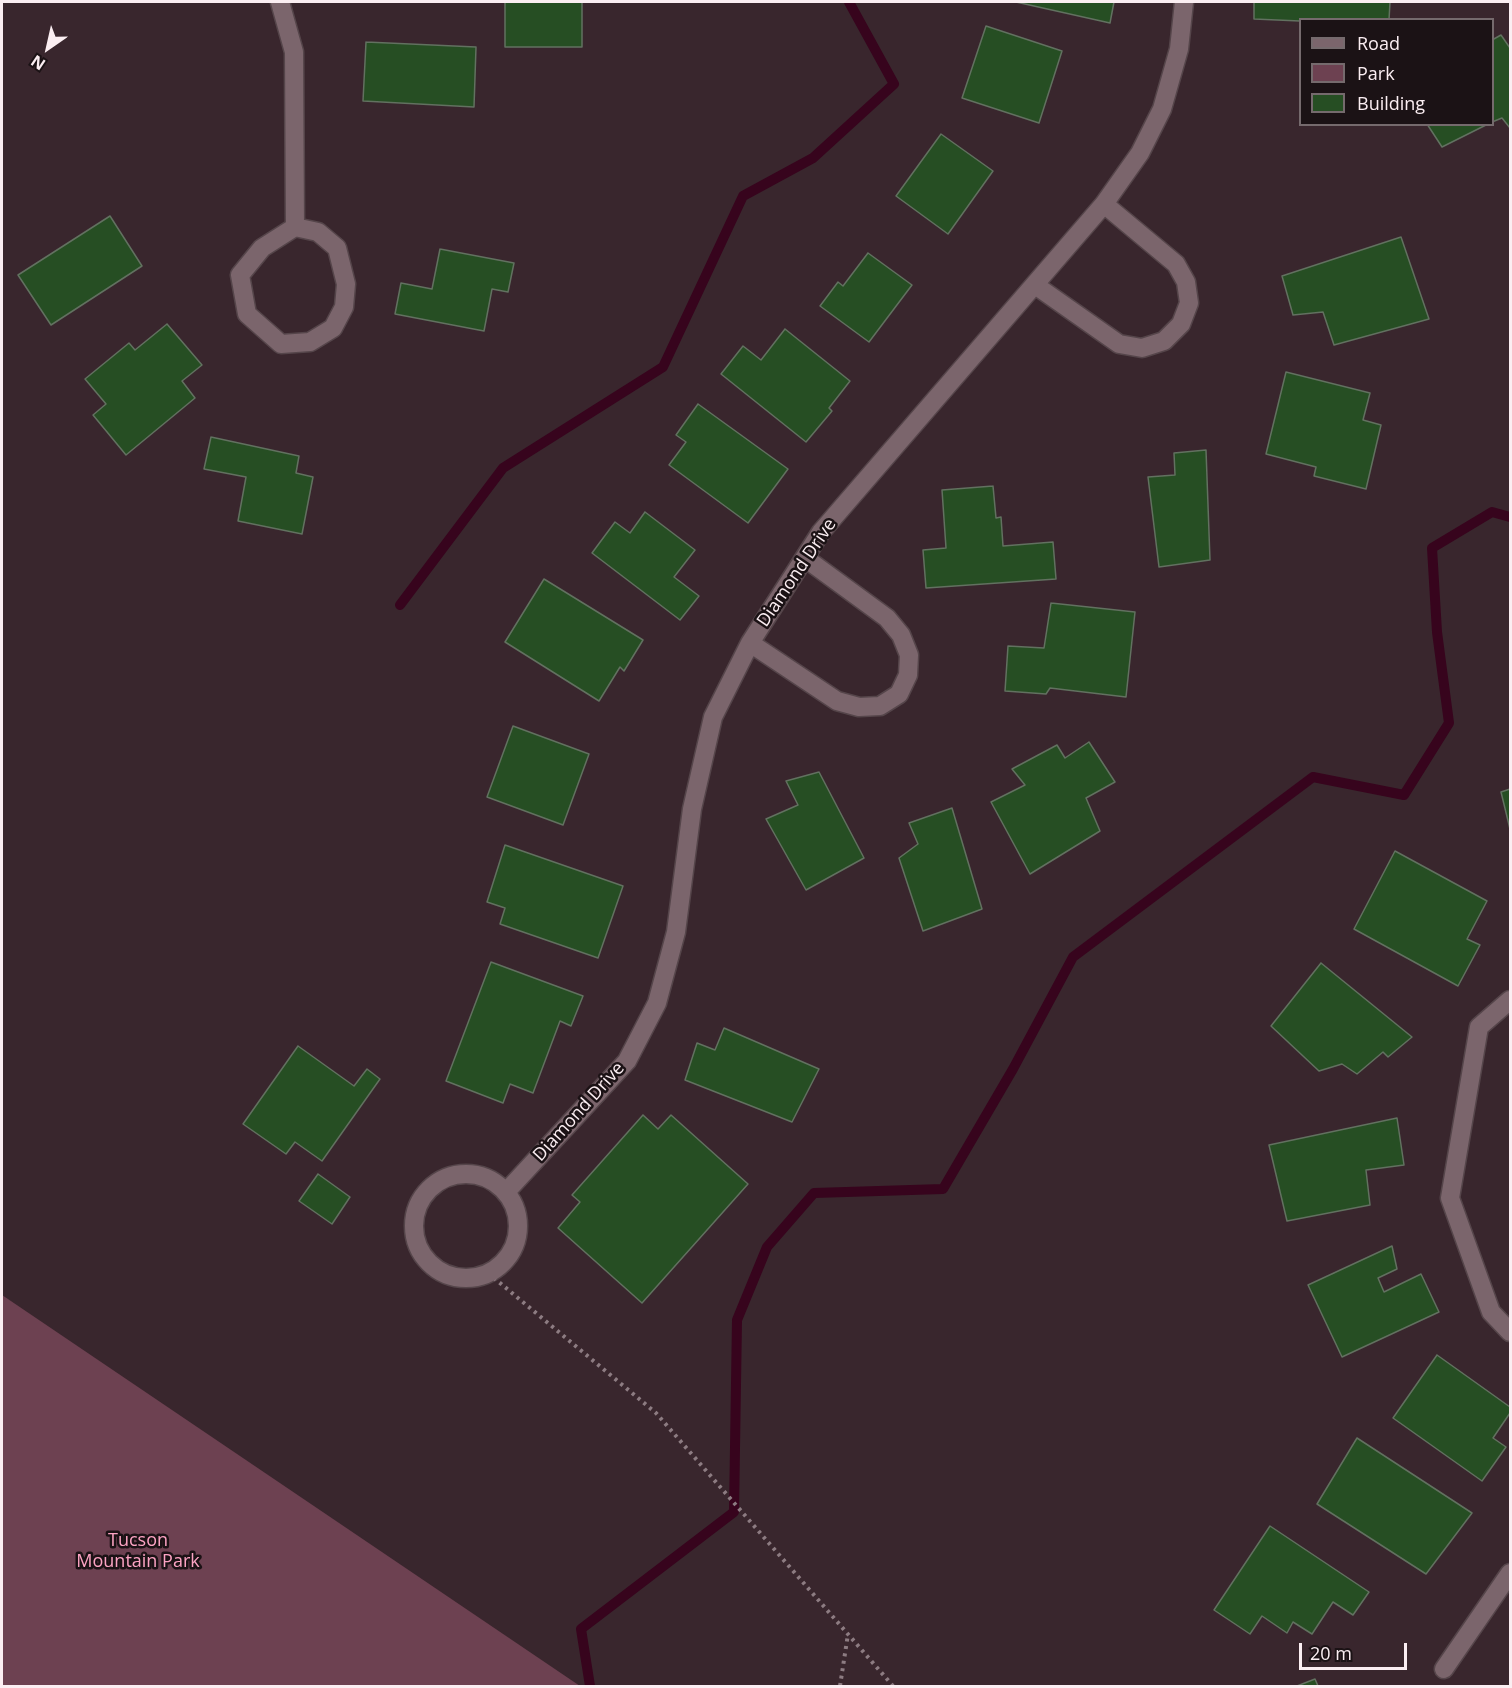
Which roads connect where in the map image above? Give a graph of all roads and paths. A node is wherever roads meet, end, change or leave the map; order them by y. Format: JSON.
{"nodes":[{"id":1,"x":280,"y":2,"type":"edge"},
{"id":2,"x":1184,"y":2,"type":"edge"},
{"id":3,"x":1104,"y":204,"type":"junction"},
{"id":4,"x":295,"y":227,"type":"junction"},
{"id":5,"x":1035,"y":285,"type":"junction"},
{"id":6,"x":805,"y":558,"type":"junction"},
{"id":7,"x":750,"y":643,"type":"junction"},
{"id":8,"x":1510,"y":1000,"type":"edge"},
{"id":9,"x":506,"y":1192,"type":"junction"},
{"id":10,"x":488,"y":1273,"type":"junction"},
{"id":11,"x":1510,"y":1332,"type":"edge"},
{"id":12,"x":1510,"y":1574,"type":"edge"},
{"id":13,"x":848,"y":1634,"type":"junction"},
{"id":14,"x":1444,"y":1669,"type":"dead end"},
{"id":15,"x":840,"y":1686,"type":"edge"},
{"id":16,"x":893,"y":1686,"type":"edge"}],
"edges":[{"from":1,"to":4,"type":"street"},
{"from":2,"to":3,"type":"street","name":"Diamond Drive"},
{"from":3,"to":5,"type":"street","name":"Diamond Drive"},
{"from":3,"to":5,"type":"street"},
{"from":4,"to":4,"type":"street"},
{"from":5,"to":6,"type":"street","name":"Diamond Drive"},
{"from":6,"to":7,"type":"street","name":"Diamond Drive"},
{"from":6,"to":7,"type":"street"},
{"from":7,"to":9,"type":"street","name":"Diamond Drive"},
{"from":8,"to":11,"type":"street"},
{"from":9,"to":10,"type":"street"},
{"from":9,"to":10,"type":"street"},
{"from":10,"to":13,"type":"path"},
{"from":12,"to":14,"type":"street"},
{"from":13,"to":15,"type":"path"},
{"from":13,"to":16,"type":"path"}]}
